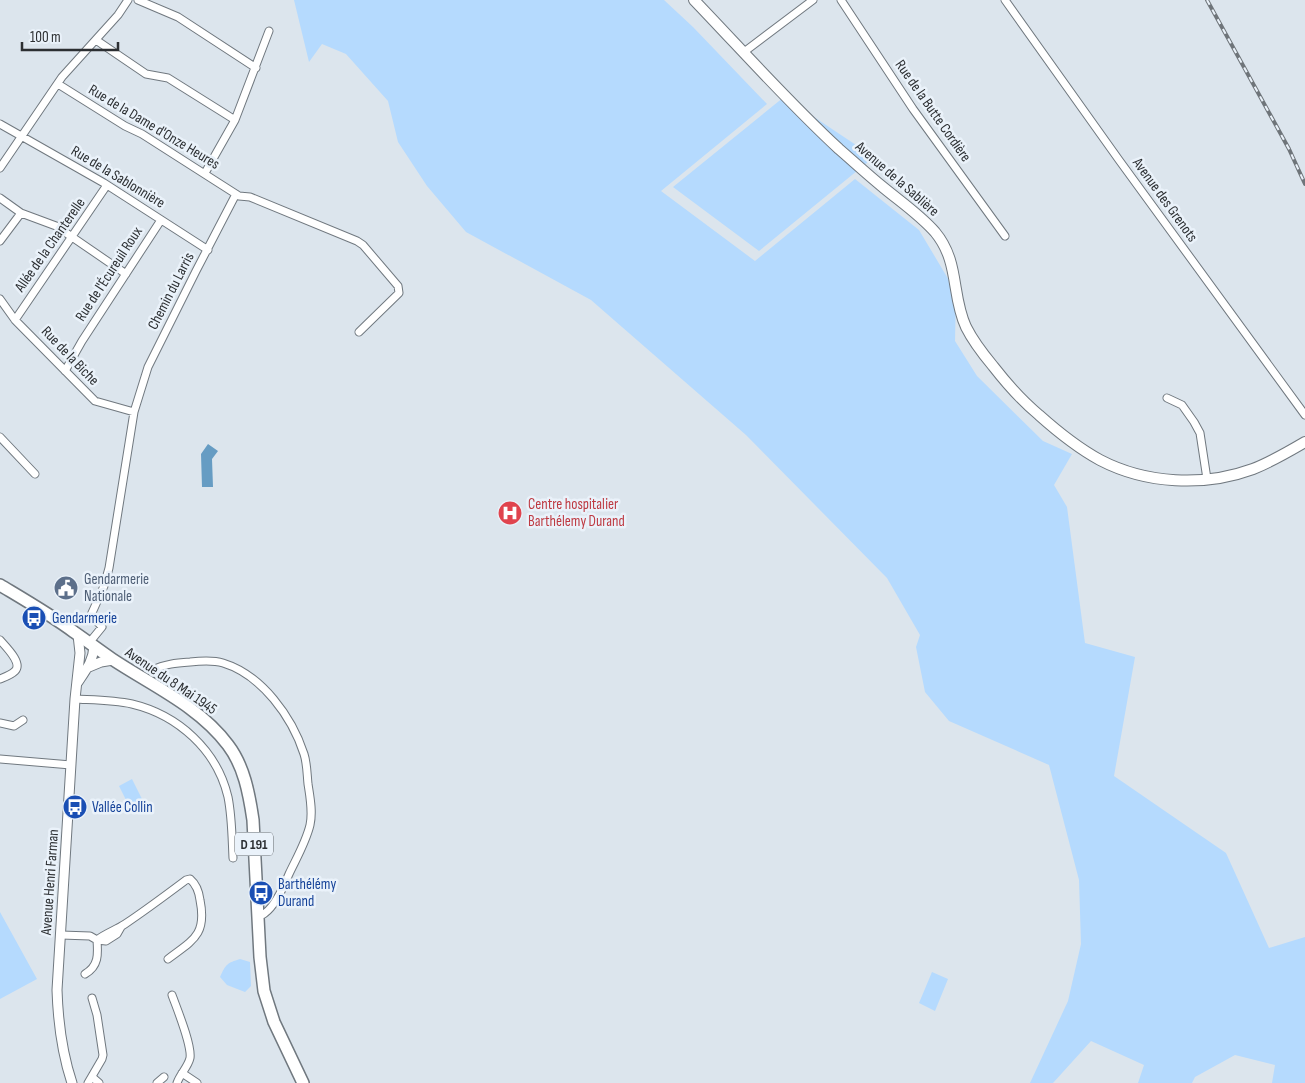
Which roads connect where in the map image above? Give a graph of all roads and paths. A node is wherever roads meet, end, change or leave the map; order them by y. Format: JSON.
{"nodes":[{"id":1,"x":128,"y":0,"type":"edge"},
{"id":2,"x":138,"y":0,"type":"edge"},
{"id":3,"x":694,"y":0,"type":"edge"},
{"id":4,"x":813,"y":0,"type":"edge"},
{"id":5,"x":841,"y":0,"type":"edge"},
{"id":6,"x":1005,"y":0,"type":"edge"},
{"id":7,"x":269,"y":31,"type":"dead end"},
{"id":8,"x":96,"y":40,"type":"junction"},
{"id":9,"x":744,"y":52,"type":"junction"},
{"id":10,"x":256,"y":68,"type":"junction"},
{"id":11,"x":58,"y":84,"type":"junction"},
{"id":12,"x":0,"y":120,"type":"edge"},
{"id":13,"x":235,"y":120,"type":"junction"},
{"id":14,"x":0,"y":124,"type":"edge"},
{"id":15,"x":12,"y":132,"type":"junction"},
{"id":16,"x":22,"y":137,"type":"junction"},
{"id":17,"x":0,"y":168,"type":"edge"},
{"id":18,"x":205,"y":173,"type":"junction"},
{"id":19,"x":107,"y":185,"type":"junction"},
{"id":20,"x":236,"y":194,"type":"junction"},
{"id":21,"x":0,"y":198,"type":"edge"},
{"id":22,"x":21,"y":212,"type":"junction"},
{"id":23,"x":161,"y":220,"type":"junction"},
{"id":24,"x":1005,"y":236,"type":"dead end"},
{"id":25,"x":72,"y":237,"type":"junction"},
{"id":26,"x":0,"y":241,"type":"edge"},
{"id":27,"x":208,"y":250,"type":"junction"},
{"id":28,"x":126,"y":274,"type":"junction"},
{"id":29,"x":0,"y":299,"type":"edge"},
{"id":30,"x":15,"y":320,"type":"junction"},
{"id":31,"x":359,"y":332,"type":"dead end"},
{"id":32,"x":65,"y":371,"type":"junction"},
{"id":33,"x":1168,"y":398,"type":"dead end"},
{"id":34,"x":134,"y":412,"type":"junction"},
{"id":35,"x":1305,"y":415,"type":"edge"},
{"id":36,"x":0,"y":437,"type":"edge"},
{"id":37,"x":1305,"y":442,"type":"edge"},
{"id":38,"x":35,"y":474,"type":"dead end"},
{"id":39,"x":1207,"y":479,"type":"junction"},
{"id":40,"x":0,"y":585,"type":"edge"},
{"id":41,"x":78,"y":635,"type":"junction"},
{"id":42,"x":0,"y":640,"type":"edge"},
{"id":43,"x":91,"y":645,"type":"junction"},
{"id":44,"x":80,"y":652,"type":"junction"},
{"id":45,"x":113,"y":660,"type":"junction"},
{"id":46,"x":89,"y":667,"type":"junction"},
{"id":47,"x":153,"y":670,"type":"dead end"},
{"id":48,"x":0,"y":679,"type":"edge"},
{"id":49,"x":77,"y":682,"type":"junction"},
{"id":50,"x":75,"y":699,"type":"junction"},
{"id":51,"x":23,"y":720,"type":"dead end"},
{"id":52,"x":0,"y":723,"type":"edge"},
{"id":53,"x":0,"y":760,"type":"edge"},
{"id":54,"x":71,"y":765,"type":"junction"},
{"id":55,"x":233,"y":858,"type":"dead end"},
{"id":56,"x":258,"y":916,"type":"junction"},
{"id":57,"x":60,"y":934,"type":"junction"},
{"id":58,"x":97,"y":940,"type":"junction"},
{"id":59,"x":168,"y":959,"type":"dead end"},
{"id":60,"x":86,"y":974,"type":"dead end"},
{"id":61,"x":172,"y":995,"type":"dead end"},
{"id":62,"x":92,"y":998,"type":"dead end"},
{"id":63,"x":182,"y":1073,"type":"junction"},
{"id":64,"x":164,"y":1077,"type":"dead end"},
{"id":65,"x":90,"y":1080,"type":"edge"},
{"id":66,"x":72,"y":1083,"type":"edge"},
{"id":67,"x":99,"y":1083,"type":"edge"},
{"id":68,"x":157,"y":1083,"type":"edge"},
{"id":69,"x":178,"y":1083,"type":"edge"},
{"id":70,"x":197,"y":1083,"type":"edge"},
{"id":71,"x":303,"y":1083,"type":"edge"}],
"edges":[{"from":1,"to":8,"type":"street"},
{"from":2,"to":10,"type":"street"},
{"from":3,"to":9,"type":"main road","name":"Avenue de la Sablière"},
{"from":4,"to":9,"type":"street"},
{"from":5,"to":24,"type":"street","name":"Rue de la Butte Cordière"},
{"from":6,"to":35,"type":"street","name":"Avenue des Grenots"},
{"from":7,"to":10,"type":"street"},
{"from":8,"to":11,"type":"street"},
{"from":8,"to":13,"type":"street"},
{"from":9,"to":39,"type":"main road","name":"Avenue de la Sablière"},
{"from":10,"to":13,"type":"street"},
{"from":11,"to":16,"type":"street"},
{"from":11,"to":18,"type":"street","name":"Rue de la Dame d'Onze Heures"},
{"from":12,"to":15,"type":"street"},
{"from":13,"to":18,"type":"street"},
{"from":14,"to":15,"type":"street"},
{"from":15,"to":16,"type":"street","name":"Rue de la Sablonnière"},
{"from":16,"to":17,"type":"street"},
{"from":16,"to":19,"type":"street","name":"Rue de la Sablonnière"},
{"from":18,"to":20,"type":"street","name":"Rue de la Dame d'Onze Heures"},
{"from":19,"to":23,"type":"street","name":"Rue de la Sablonnière"},
{"from":19,"to":25,"type":"street","name":"Allée de la Chanterelle"},
{"from":20,"to":27,"type":"street","name":"Chemin du Larris"},
{"from":20,"to":31,"type":"street"},
{"from":21,"to":22,"type":"street"},
{"from":22,"to":25,"type":"street"},
{"from":22,"to":26,"type":"street"},
{"from":23,"to":27,"type":"street","name":"Rue de la Sablonnière"},
{"from":23,"to":28,"type":"street","name":"Rue de l'Écureuil Roux"},
{"from":25,"to":28,"type":"street"},
{"from":25,"to":30,"type":"street","name":"Allée de la Chanterelle"},
{"from":27,"to":34,"type":"street","name":"Chemin du Larris"},
{"from":28,"to":32,"type":"street","name":"Rue de l'Écureuil Roux"},
{"from":29,"to":30,"type":"street","name":"Rue de la Biche"},
{"from":30,"to":32,"type":"street","name":"Rue de la Biche"},
{"from":32,"to":34,"type":"street","name":"Rue de la Biche"},
{"from":33,"to":39,"type":"street"},
{"from":34,"to":43,"type":"street","name":"Chemin du Larris"},
{"from":36,"to":38,"type":"street"},
{"from":37,"to":39,"type":"main road","name":"Avenue de la Sablière"},
{"from":40,"to":41,"type":"main road","name":"Avenue du 8 Mai 1945","number":"D 191"},
{"from":41,"to":43,"type":"main road","name":"Avenue du 8 Mai 1945","number":"D 191"},
{"from":41,"to":44,"type":"street","name":"Avenue Henri Farman"},
{"from":42,"to":48,"type":"street"},
{"from":43,"to":44,"type":"street"},
{"from":43,"to":45,"type":"main road","name":"Avenue du 8 Mai 1945","number":"D 191"},
{"from":43,"to":46,"type":"street"},
{"from":44,"to":49,"type":"street","name":"Avenue Henri Farman"},
{"from":45,"to":46,"type":"street"},
{"from":45,"to":56,"type":"main road","name":"Avenue du 8 Mai 1945","number":"D 191"},
{"from":46,"to":49,"type":"street"},
{"from":47,"to":56,"type":"street"},
{"from":49,"to":50,"type":"street","name":"Avenue Henri Farman"},
{"from":50,"to":54,"type":"street","name":"Avenue Henri Farman"},
{"from":50,"to":55,"type":"street"},
{"from":51,"to":52,"type":"street"},
{"from":53,"to":54,"type":"street"},
{"from":54,"to":57,"type":"street","name":"Avenue Henri Farman"},
{"from":56,"to":71,"type":"main road","name":"Avenue du 8 Mai 1945","number":"D 191"},
{"from":57,"to":58,"type":"street"},
{"from":57,"to":66,"type":"street","name":"Avenue Henri Farman"},
{"from":58,"to":59,"type":"street"},
{"from":58,"to":60,"type":"street"},
{"from":61,"to":63,"type":"street"},
{"from":62,"to":65,"type":"street"},
{"from":63,"to":69,"type":"street"},
{"from":63,"to":70,"type":"street"},
{"from":64,"to":68,"type":"street"},
{"from":65,"to":67,"type":"street"}]}
